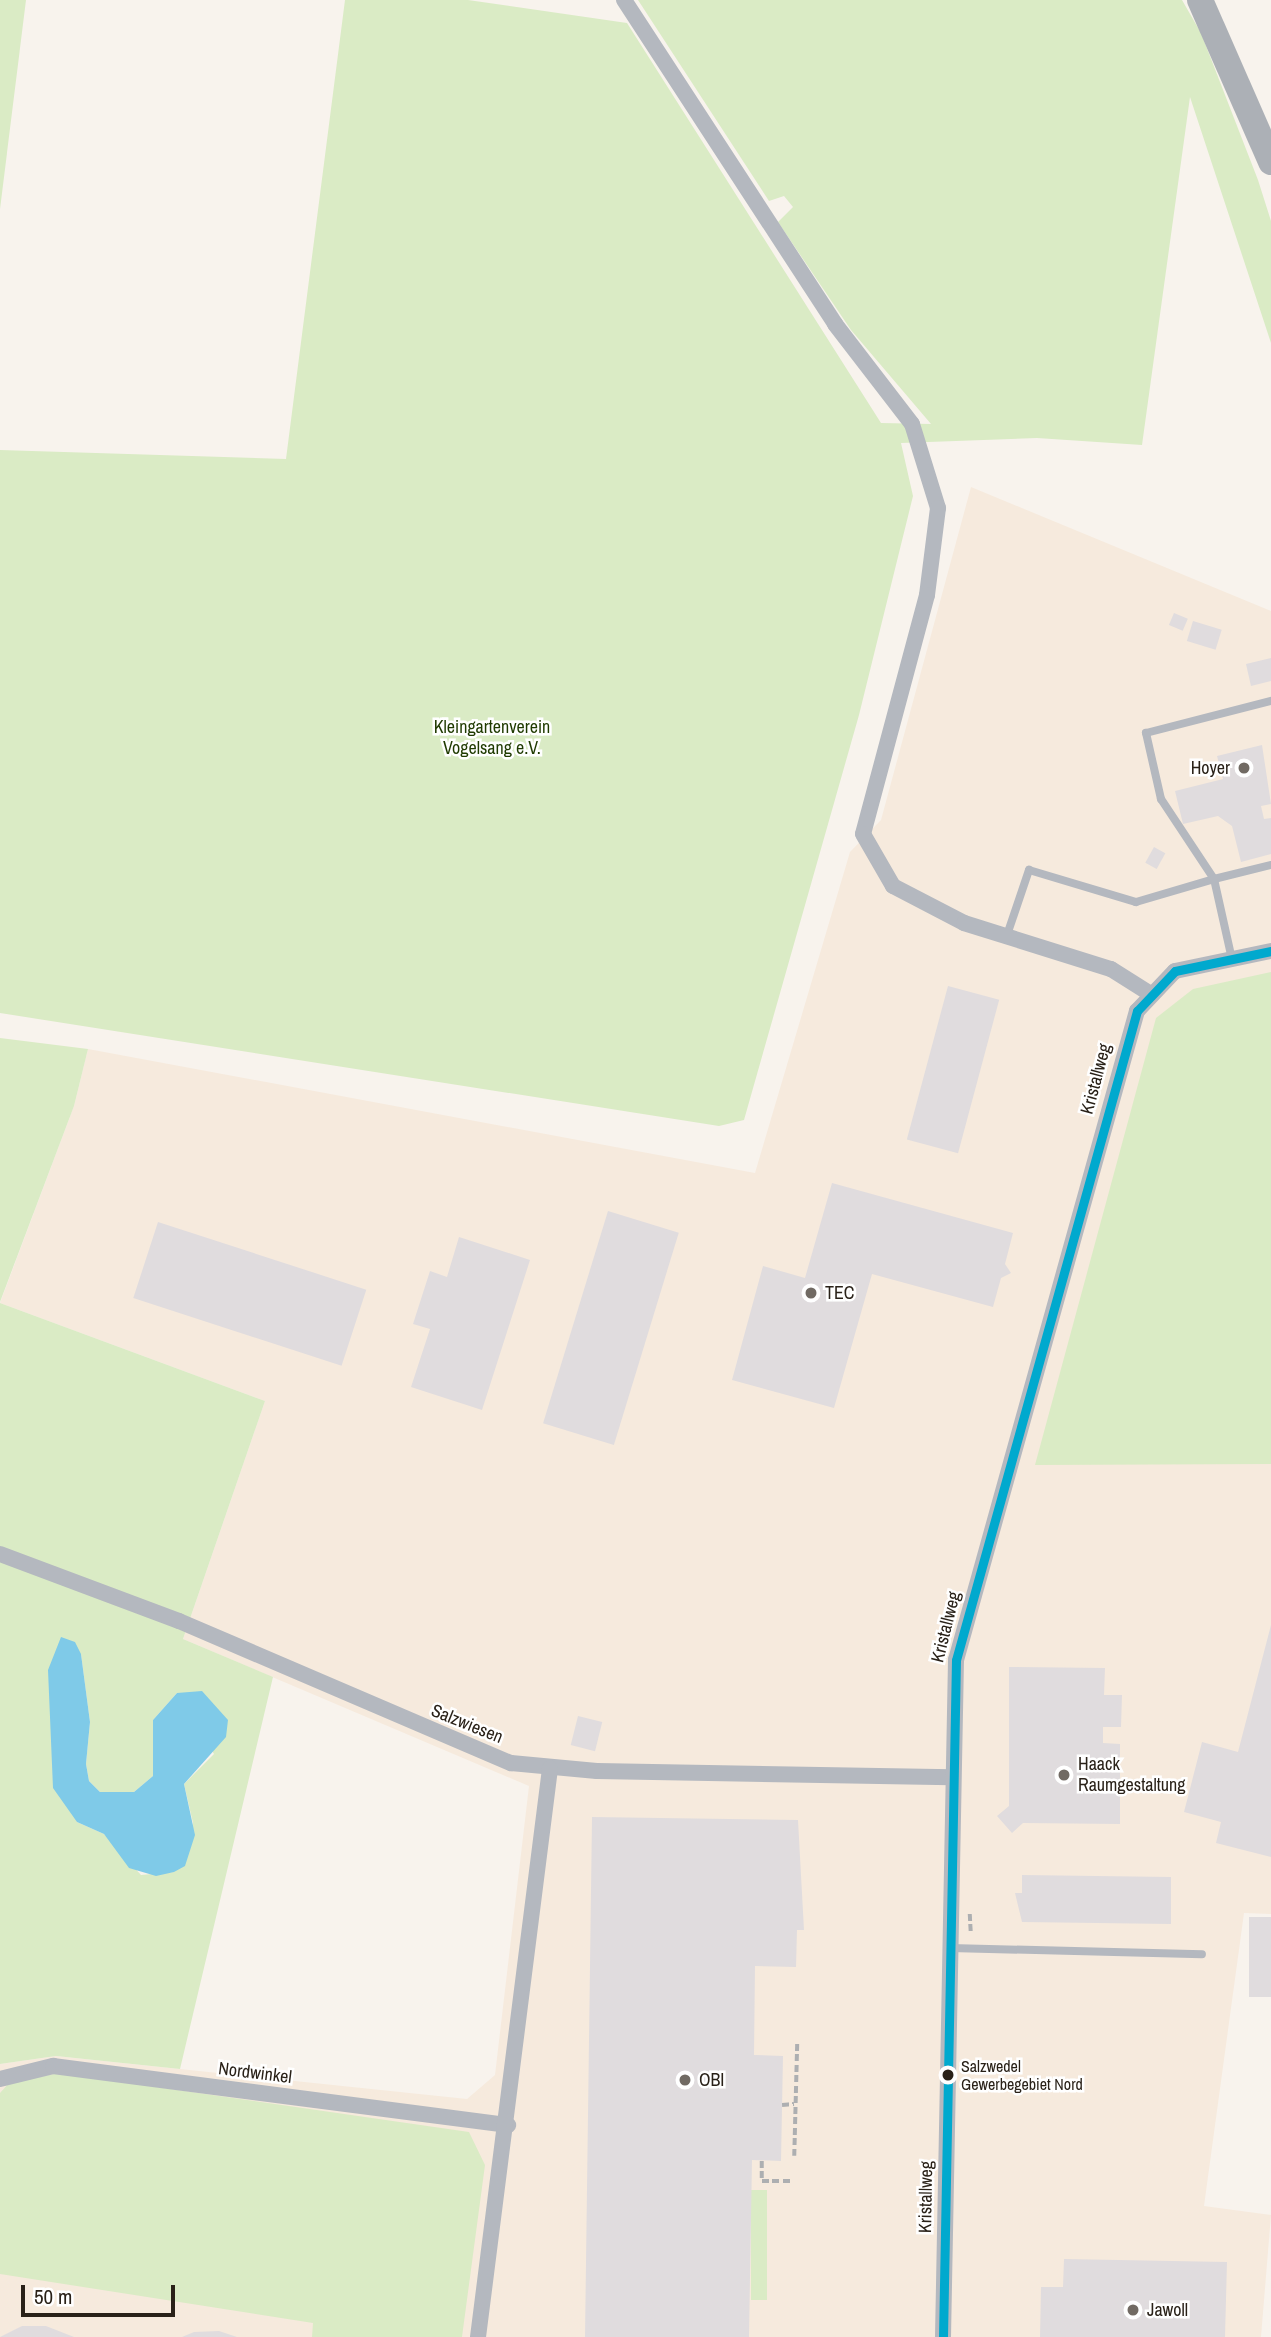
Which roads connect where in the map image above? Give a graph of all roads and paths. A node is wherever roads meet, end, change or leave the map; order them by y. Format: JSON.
{"nodes":[{"id":1,"x":624,"y":0,"type":"edge"},
{"id":2,"x":1200,"y":0,"type":"edge"},
{"id":3,"x":1271,"y":162,"type":"edge"},
{"id":4,"x":1271,"y":701,"type":"edge"},
{"id":5,"x":1271,"y":865,"type":"edge"},
{"id":6,"x":1214,"y":879,"type":"junction"},
{"id":7,"x":1007,"y":935,"type":"junction"},
{"id":8,"x":1271,"y":951,"type":"edge"},
{"id":9,"x":1231,"y":955,"type":"junction"},
{"id":10,"x":1149,"y":993,"type":"junction"},
{"id":11,"x":0,"y":1554,"type":"edge"},
{"id":12,"x":550,"y":1769,"type":"junction"},
{"id":13,"x":952,"y":1777,"type":"junction"},
{"id":14,"x":968,"y":1908,"type":"dead end"},
{"id":15,"x":949,"y":1948,"type":"junction"},
{"id":16,"x":971,"y":1948,"type":"junction"},
{"id":17,"x":1202,"y":1954,"type":"dead end"},
{"id":18,"x":797,"y":2045,"type":"dead end"},
{"id":19,"x":0,"y":2080,"type":"edge"},
{"id":20,"x":794,"y":2104,"type":"junction"},
{"id":21,"x":782,"y":2105,"type":"dead end"},
{"id":22,"x":508,"y":2125,"type":"junction"},
{"id":23,"x":794,"y":2156,"type":"dead end"},
{"id":24,"x":762,"y":2161,"type":"dead end"},
{"id":25,"x":793,"y":2181,"type":"dead end"},
{"id":26,"x":478,"y":2337,"type":"edge"},
{"id":27,"x":943,"y":2337,"type":"edge"}],
"edges":[{"from":1,"to":7,"type":"street"},
{"from":2,"to":3,"type":"main road"},
{"from":4,"to":6,"type":"lane"},
{"from":5,"to":6,"type":"lane"},
{"from":6,"to":7,"type":"lane"},
{"from":6,"to":9,"type":"lane"},
{"from":7,"to":10,"type":"street"},
{"from":8,"to":9,"type":"street","name":"Kristallweg"},
{"from":9,"to":10,"type":"street","name":"Kristallweg"},
{"from":10,"to":13,"type":"street","name":"Kristallweg"},
{"from":11,"to":12,"type":"street","name":"Salzwiesen"},
{"from":12,"to":13,"type":"street","name":"Salzwiesen"},
{"from":12,"to":22,"type":"street"},
{"from":13,"to":15,"type":"street","name":"Kristallweg"},
{"from":14,"to":16,"type":"path"},
{"from":15,"to":16,"type":"lane"},
{"from":15,"to":27,"type":"street","name":"Kristallweg"},
{"from":16,"to":17,"type":"lane"},
{"from":18,"to":20,"type":"path"},
{"from":19,"to":22,"type":"street","name":"Nordwinkel"},
{"from":20,"to":21,"type":"path"},
{"from":20,"to":23,"type":"path"},
{"from":22,"to":26,"type":"street"},
{"from":24,"to":25,"type":"path"}]}
